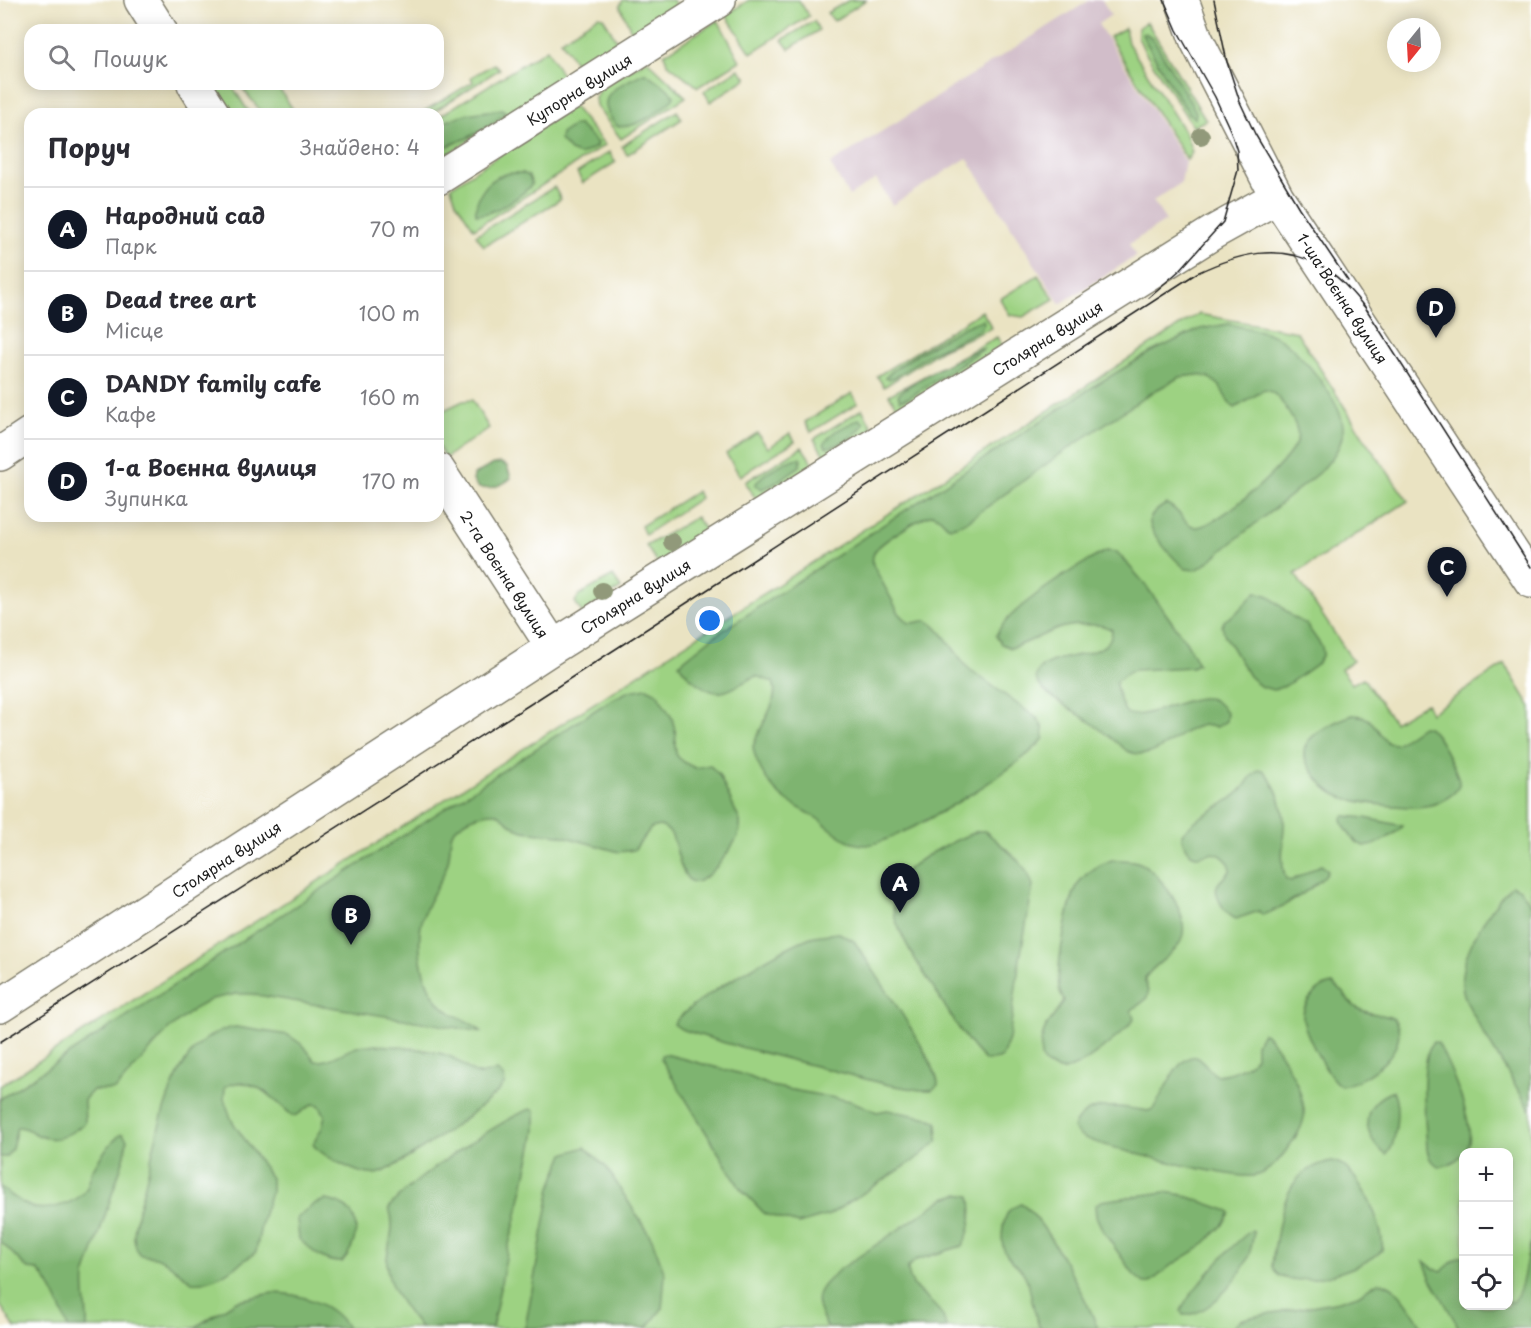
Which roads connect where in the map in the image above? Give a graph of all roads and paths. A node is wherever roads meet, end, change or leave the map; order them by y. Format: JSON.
{"nodes":[{"id":1,"x":141,"y":0,"type":"edge"},
{"id":2,"x":719,"y":0,"type":"edge"},
{"id":3,"x":1182,"y":0,"type":"edge"},
{"id":4,"x":156,"y":24,"type":"edge"},
{"id":5,"x":198,"y":90,"type":"edge"},
{"id":6,"x":209,"y":108,"type":"edge"},
{"id":7,"x":444,"y":174,"type":"edge"},
{"id":8,"x":1277,"y":197,"type":"junction"},
{"id":9,"x":24,"y":438,"type":"edge"},
{"id":10,"x":0,"y":454,"type":"edge"},
{"id":11,"x":444,"y":479,"type":"edge"},
{"id":12,"x":1531,"y":581,"type":"edge"},
{"id":13,"x":553,"y":647,"type":"junction"},
{"id":14,"x":0,"y":1006,"type":"edge"}],
"edges":[{"from":1,"to":4,"type":"street"},
{"from":2,"to":7,"type":"street","name":"Купорна вулиця"},
{"from":3,"to":8,"type":"street","name":"1-ша Воєнна вулиця"},
{"from":5,"to":6,"type":"street"},
{"from":8,"to":12,"type":"street","name":"1-ша Воєнна вулиця"},
{"from":8,"to":13,"type":"street","name":"Столярна вулиця"},
{"from":9,"to":10,"type":"street"},
{"from":11,"to":13,"type":"street","name":"2-га Воєнна вулиця"},
{"from":13,"to":14,"type":"street","name":"Столярна вулиця"}]}
